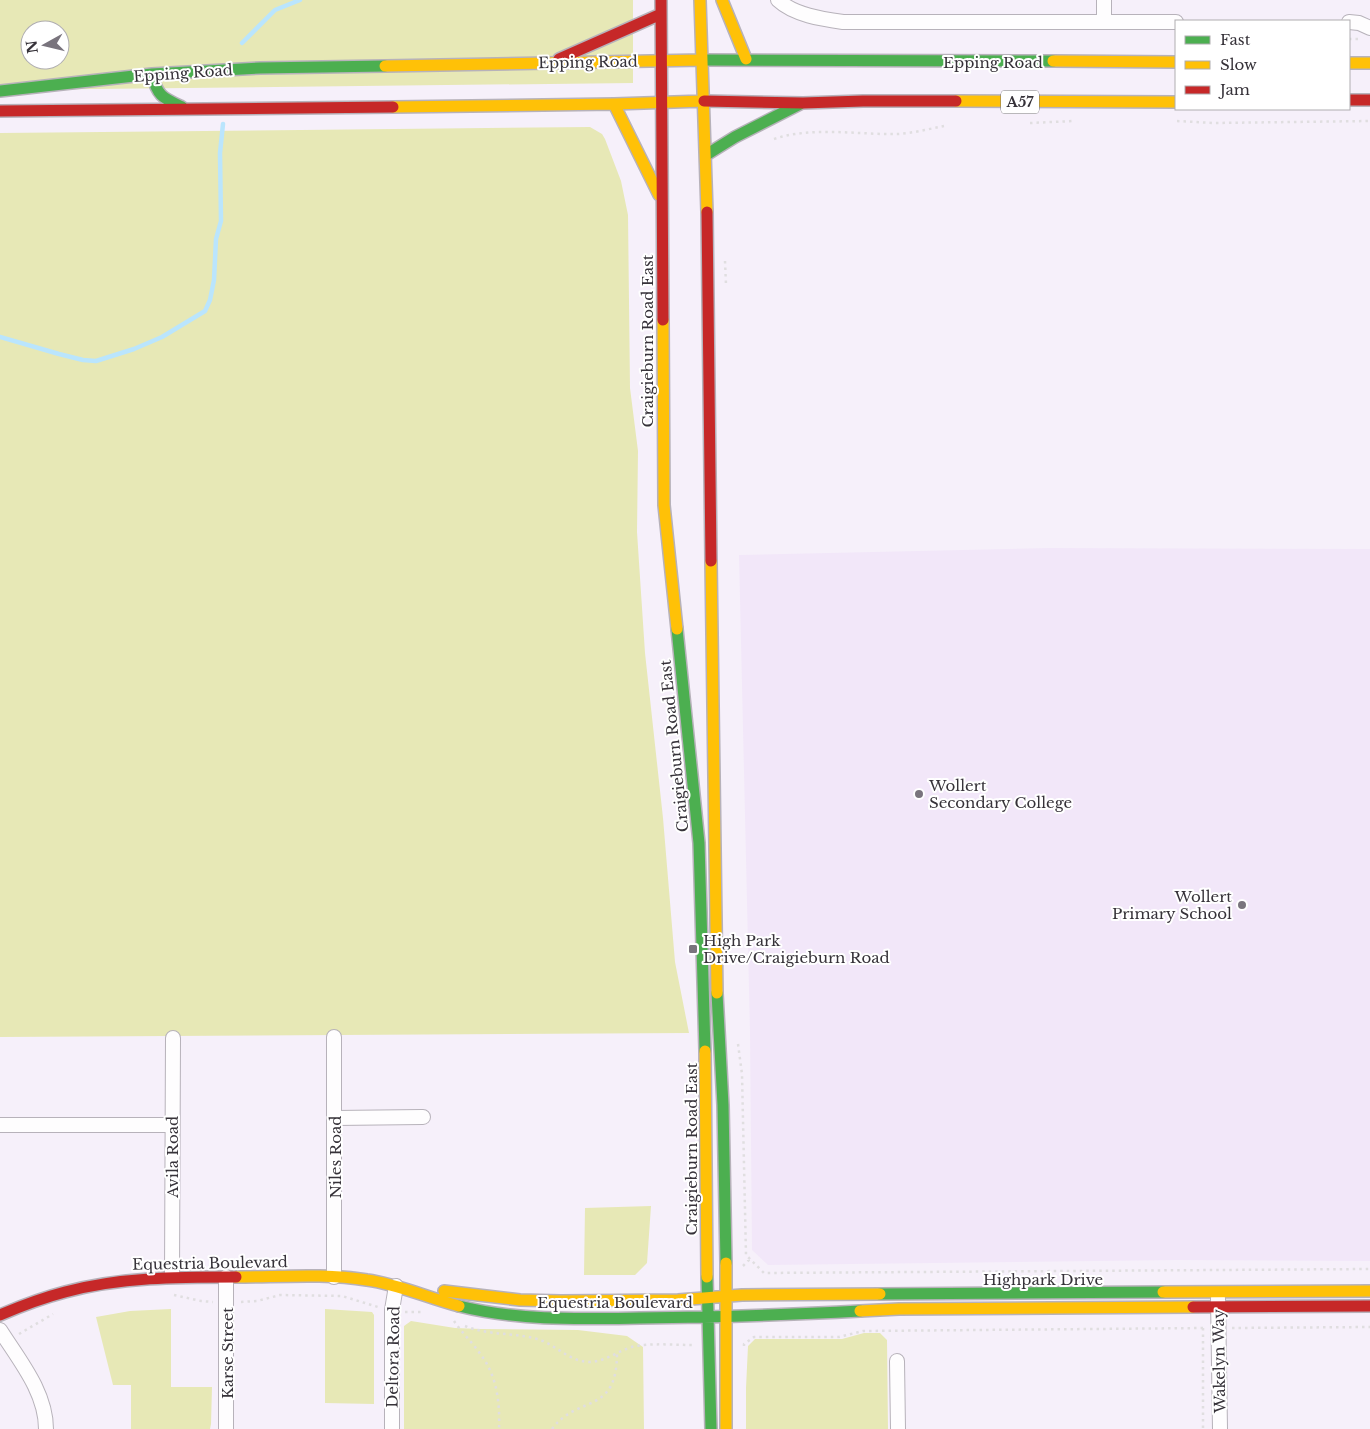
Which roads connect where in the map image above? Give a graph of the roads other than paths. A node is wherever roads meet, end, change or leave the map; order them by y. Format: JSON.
{"nodes":[{"id":1,"x":661,"y":0,"type":"edge"},
{"id":2,"x":700,"y":0,"type":"edge"},
{"id":3,"x":722,"y":0,"type":"edge"},
{"id":4,"x":778,"y":0,"type":"edge"},
{"id":5,"x":1104,"y":0,"type":"edge"},
{"id":6,"x":661,"y":14,"type":"junction"},
{"id":7,"x":1104,"y":22,"type":"junction"},
{"id":8,"x":1175,"y":22,"type":"edge"},
{"id":9,"x":1350,"y":22,"type":"edge"},
{"id":10,"x":1370,"y":28,"type":"edge"},
{"id":11,"x":661,"y":60,"type":"junction"},
{"id":12,"x":702,"y":60,"type":"junction"},
{"id":13,"x":746,"y":60,"type":"junction"},
{"id":14,"x":551,"y":62,"type":"junction"},
{"id":15,"x":1175,"y":62,"type":"edge"},
{"id":16,"x":1350,"y":62,"type":"edge"},
{"id":17,"x":1370,"y":62,"type":"edge"},
{"id":18,"x":152,"y":74,"type":"junction"},
{"id":19,"x":0,"y":91,"type":"edge"},
{"id":20,"x":1350,"y":100,"type":"edge"},
{"id":21,"x":1370,"y":100,"type":"edge"},
{"id":22,"x":704,"y":101,"type":"junction"},
{"id":23,"x":662,"y":102,"type":"junction"},
{"id":24,"x":1175,"y":102,"type":"edge"},
{"id":25,"x":803,"y":103,"type":"junction"},
{"id":26,"x":614,"y":104,"type":"junction"},
{"id":27,"x":188,"y":109,"type":"junction"},
{"id":28,"x":0,"y":111,"type":"edge"},
{"id":29,"x":706,"y":155,"type":"junction"},
{"id":30,"x":662,"y":199,"type":"junction"},
{"id":31,"x":334,"y":1037,"type":"dead end"},
{"id":32,"x":173,"y":1038,"type":"dead end"},
{"id":33,"x":424,"y":1117,"type":"dead end"},
{"id":34,"x":335,"y":1118,"type":"junction"},
{"id":35,"x":0,"y":1125,"type":"edge"},
{"id":36,"x":172,"y":1125,"type":"junction"},
{"id":37,"x":172,"y":1276,"type":"junction"},
{"id":38,"x":226,"y":1277,"type":"junction"},
{"id":39,"x":334,"y":1277,"type":"junction"},
{"id":40,"x":396,"y":1286,"type":"junction"},
{"id":41,"x":1370,"y":1291,"type":"edge"},
{"id":42,"x":1218,"y":1292,"type":"junction"},
{"id":43,"x":717,"y":1298,"type":"junction"},
{"id":44,"x":1218,"y":1306,"type":"junction"},
{"id":45,"x":1370,"y":1306,"type":"edge"},
{"id":46,"x":0,"y":1315,"type":"edge"},
{"id":47,"x":717,"y":1317,"type":"junction"},
{"id":48,"x":3,"y":1335,"type":"edge"},
{"id":49,"x":897,"y":1361,"type":"dead end"},
{"id":50,"x":46,"y":1429,"type":"edge"},
{"id":51,"x":226,"y":1429,"type":"edge"},
{"id":52,"x":392,"y":1429,"type":"edge"},
{"id":53,"x":711,"y":1429,"type":"edge"},
{"id":54,"x":726,"y":1429,"type":"edge"},
{"id":55,"x":898,"y":1429,"type":"edge"},
{"id":56,"x":1220,"y":1429,"type":"edge"}],
"edges":[{"from":1,"to":6,"type":"main road","name":"Craigieburn Road East"},
{"from":2,"to":12,"type":"main road","name":"Craigieburn Road East"},
{"from":3,"to":13,"type":"main road"},
{"from":4,"to":7,"type":"street"},
{"from":5,"to":7,"type":"street"},
{"from":6,"to":11,"type":"main road","name":"Craigieburn Road East"},
{"from":6,"to":14,"type":"main road"},
{"from":7,"to":8,"type":"street"},
{"from":9,"to":10,"type":"street"},
{"from":11,"to":12,"type":"main road","name":"Epping Road"},
{"from":11,"to":14,"type":"main road","name":"Epping Road"},
{"from":11,"to":23,"type":"main road","name":"Craigieburn Road East"},
{"from":12,"to":13,"type":"main road","name":"Epping Road"},
{"from":12,"to":22,"type":"main road","name":"Craigieburn Road East"},
{"from":13,"to":15,"type":"main road","name":"Epping Road"},
{"from":14,"to":18,"type":"main road","name":"Epping Road"},
{"from":16,"to":17,"type":"main road"},
{"from":18,"to":19,"type":"main road","name":"Epping Road"},
{"from":18,"to":27,"type":"main road"},
{"from":20,"to":21,"type":"main road"},
{"from":22,"to":23,"type":"main road"},
{"from":22,"to":25,"type":"main road","number":"A57"},
{"from":22,"to":29,"type":"main road","name":"Craigieburn Road East"},
{"from":23,"to":26,"type":"main road"},
{"from":23,"to":30,"type":"main road","name":"Craigieburn Road East"},
{"from":24,"to":25,"type":"main road","number":"A57"},
{"from":25,"to":29,"type":"main road"},
{"from":26,"to":27,"type":"main road"},
{"from":26,"to":30,"type":"main road"},
{"from":27,"to":28,"type":"main road"},
{"from":29,"to":43,"type":"main road","name":"Craigieburn Road East"},
{"from":30,"to":43,"type":"main road","name":"Craigieburn Road East"},
{"from":31,"to":34,"type":"street","name":"Niles Road"},
{"from":32,"to":36,"type":"street","name":"Avila Road"},
{"from":33,"to":34,"type":"street"},
{"from":34,"to":39,"type":"street","name":"Niles Road"},
{"from":35,"to":36,"type":"street"},
{"from":36,"to":37,"type":"street","name":"Avila Road"},
{"from":37,"to":38,"type":"main road","name":"Equestria Boulevard"},
{"from":37,"to":46,"type":"main road","name":"Equestria Boulevard"},
{"from":38,"to":39,"type":"main road","name":"Equestria Boulevard"},
{"from":38,"to":51,"type":"street","name":"Karse Street"},
{"from":39,"to":40,"type":"main road","name":"Equestria Boulevard"},
{"from":40,"to":43,"type":"main road","name":"Equestria Boulevard"},
{"from":40,"to":47,"type":"main road","name":"Equestria Boulevard"},
{"from":40,"to":52,"type":"street","name":"Deltora Road"},
{"from":41,"to":42,"type":"main road","name":"Highpark Drive"},
{"from":42,"to":43,"type":"main road","name":"Highpark Drive"},
{"from":42,"to":44,"type":"street","name":"Wakelyn Way"},
{"from":43,"to":47,"type":"main road","name":"Craigieburn Road East"},
{"from":43,"to":47,"type":"main road","name":"Craigieburn Road East"},
{"from":44,"to":45,"type":"main road","name":"Highpark Drive"},
{"from":44,"to":47,"type":"main road","name":"Highpark Drive"},
{"from":44,"to":56,"type":"street","name":"Wakelyn Way"},
{"from":47,"to":53,"type":"main road","name":"Craigieburn Road East"},
{"from":47,"to":54,"type":"main road","name":"Craigieburn Road East"},
{"from":48,"to":50,"type":"street"},
{"from":49,"to":55,"type":"street"}]}
